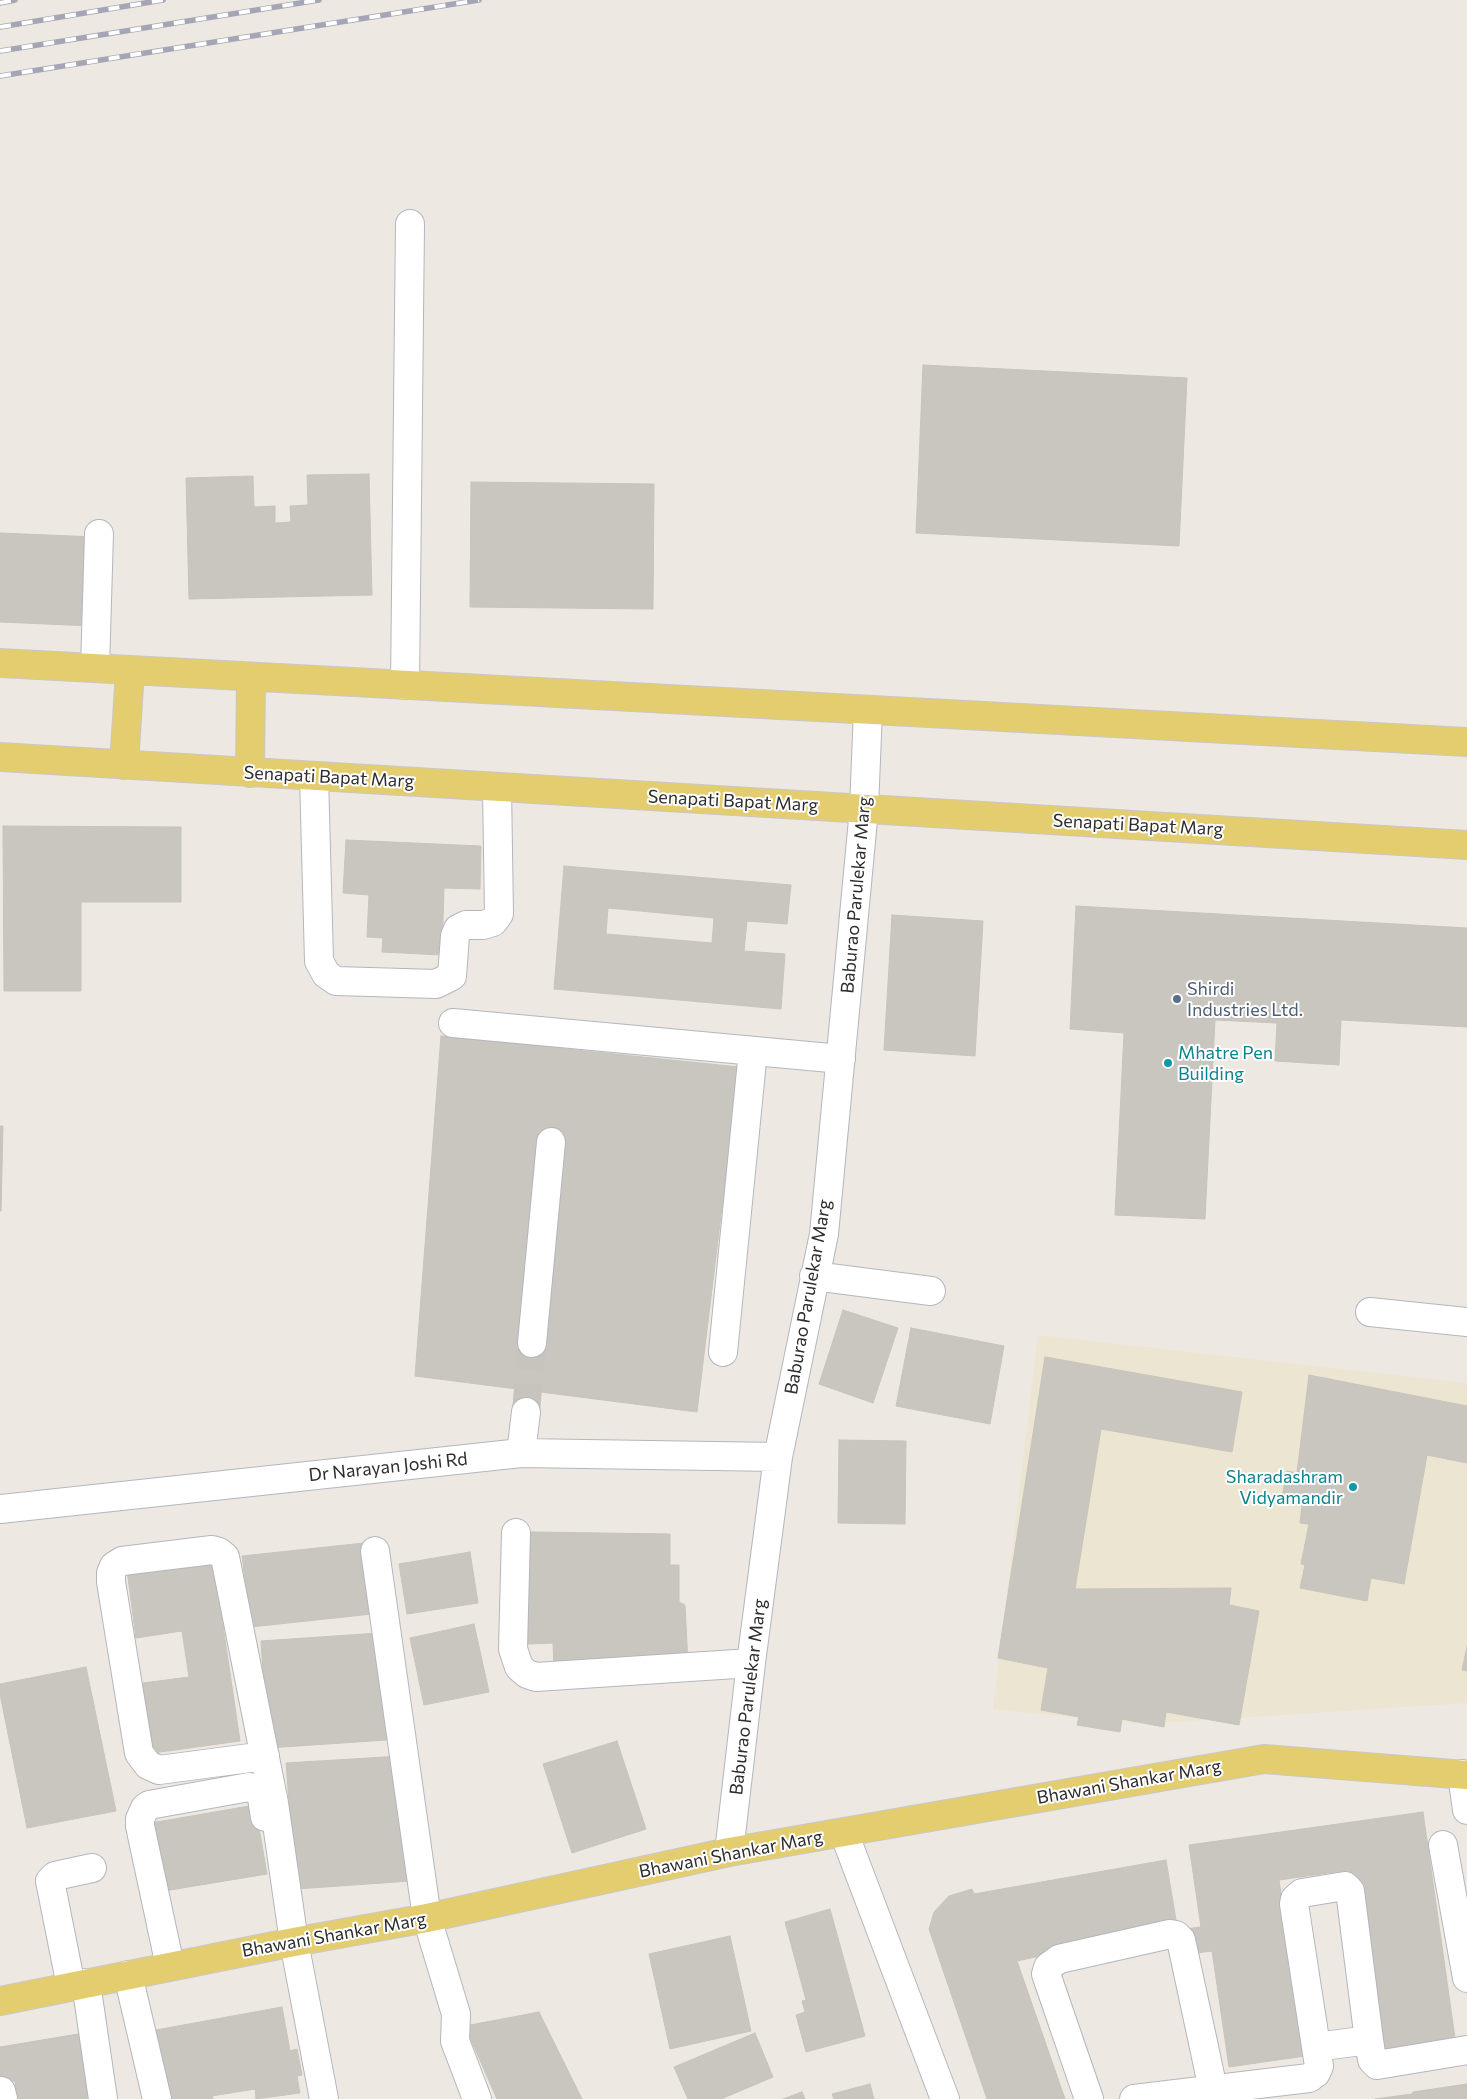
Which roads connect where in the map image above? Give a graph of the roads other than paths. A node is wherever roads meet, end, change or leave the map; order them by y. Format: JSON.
{"nodes":[{"id":1,"x":410,"y":224,"type":"dead end"},
{"id":2,"x":99,"y":534,"type":"dead end"},
{"id":3,"x":0,"y":663,"type":"edge"},
{"id":4,"x":95,"y":668,"type":"junction"},
{"id":5,"x":130,"y":671,"type":"junction"},
{"id":6,"x":252,"y":677,"type":"junction"},
{"id":7,"x":405,"y":685,"type":"junction"},
{"id":8,"x":868,"y":710,"type":"junction"},
{"id":9,"x":1467,"y":742,"type":"edge"},
{"id":10,"x":0,"y":757,"type":"edge"},
{"id":11,"x":124,"y":764,"type":"junction"},
{"id":12,"x":250,"y":773,"type":"junction"},
{"id":13,"x":314,"y":776,"type":"junction"},
{"id":14,"x":496,"y":787,"type":"junction"},
{"id":15,"x":864,"y":809,"type":"junction"},
{"id":16,"x":1467,"y":845,"type":"edge"},
{"id":17,"x":453,"y":1023,"type":"dead end"},
{"id":18,"x":753,"y":1051,"type":"junction"},
{"id":19,"x":841,"y":1059,"type":"junction"},
{"id":20,"x":551,"y":1142,"type":"dead end"},
{"id":21,"x":814,"y":1276,"type":"junction"},
{"id":22,"x":931,"y":1291,"type":"dead end"},
{"id":23,"x":1370,"y":1312,"type":"dead end"},
{"id":24,"x":1467,"y":1322,"type":"edge"},
{"id":25,"x":532,"y":1342,"type":"tunnel mouth"},
{"id":26,"x":723,"y":1352,"type":"dead end"},
{"id":27,"x":526,"y":1412,"type":"tunnel mouth"},
{"id":28,"x":521,"y":1453,"type":"junction"},
{"id":29,"x":778,"y":1458,"type":"junction"},
{"id":30,"x":0,"y":1509,"type":"edge"},
{"id":31,"x":516,"y":1533,"type":"dead end"},
{"id":32,"x":376,"y":1551,"type":"dead end"},
{"id":33,"x":750,"y":1663,"type":"junction"},
{"id":34,"x":264,"y":1756,"type":"junction"},
{"id":35,"x":1464,"y":1775,"type":"edge"},
{"id":36,"x":268,"y":1804,"type":"junction"},
{"id":37,"x":1467,"y":1810,"type":"edge"},
{"id":38,"x":844,"y":1833,"type":"junction"},
{"id":39,"x":1443,"y":1845,"type":"dead end"},
{"id":40,"x":729,"y":1852,"type":"junction"},
{"id":41,"x":92,"y":1868,"type":"dead end"},
{"id":42,"x":427,"y":1918,"type":"junction"},
{"id":43,"x":286,"y":1943,"type":"junction"},
{"id":44,"x":170,"y":1966,"type":"junction"},
{"id":45,"x":128,"y":1975,"type":"junction"},
{"id":46,"x":1467,"y":1978,"type":"edge"},
{"id":47,"x":78,"y":1984,"type":"junction"},
{"id":48,"x":0,"y":2001,"type":"edge"},
{"id":49,"x":1369,"y":2040,"type":"junction"},
{"id":50,"x":1316,"y":2047,"type":"junction"},
{"id":51,"x":1467,"y":2050,"type":"edge"},
{"id":52,"x":1213,"y":2089,"type":"junction"},
{"id":53,"x":103,"y":2099,"type":"edge"},
{"id":54,"x":157,"y":2099,"type":"edge"},
{"id":55,"x":324,"y":2099,"type":"edge"},
{"id":56,"x":477,"y":2099,"type":"edge"},
{"id":57,"x":944,"y":2099,"type":"edge"},
{"id":58,"x":1089,"y":2099,"type":"edge"},
{"id":59,"x":1134,"y":2099,"type":"edge"}],
"edges":[{"from":1,"to":7,"type":"street"},
{"from":2,"to":4,"type":"street"},
{"from":3,"to":4,"type":"main road"},
{"from":4,"to":5,"type":"main road"},
{"from":5,"to":6,"type":"main road"},
{"from":5,"to":11,"type":"main road"},
{"from":6,"to":7,"type":"main road"},
{"from":6,"to":12,"type":"main road"},
{"from":7,"to":8,"type":"main road"},
{"from":8,"to":9,"type":"main road"},
{"from":8,"to":15,"type":"street","name":"Baburao Parulekar Marg"},
{"from":10,"to":11,"type":"main road","name":"Senapati Bapat Marg"},
{"from":11,"to":12,"type":"main road","name":"Senapati Bapat Marg"},
{"from":12,"to":13,"type":"main road","name":"Senapati Bapat Marg"},
{"from":13,"to":14,"type":"main road","name":"Senapati Bapat Marg"},
{"from":13,"to":14,"type":"street"},
{"from":14,"to":15,"type":"main road","name":"Senapati Bapat Marg"},
{"from":15,"to":16,"type":"main road","name":"Senapati Bapat Marg"},
{"from":15,"to":19,"type":"street","name":"Baburao Parulekar Marg"},
{"from":17,"to":18,"type":"street"},
{"from":18,"to":19,"type":"street"},
{"from":18,"to":26,"type":"street"},
{"from":19,"to":21,"type":"street","name":"Baburao Parulekar Marg"},
{"from":20,"to":25,"type":"street"},
{"from":21,"to":22,"type":"street"},
{"from":21,"to":29,"type":"street","name":"Baburao Parulekar Marg"},
{"from":23,"to":24,"type":"street"},
{"from":27,"to":28,"type":"street"},
{"from":28,"to":29,"type":"street","name":"Dr Narayan Joshi Rd"},
{"from":28,"to":30,"type":"street","name":"Dr Narayan Joshi Rd"},
{"from":29,"to":33,"type":"street","name":"Baburao Parulekar Marg"},
{"from":31,"to":33,"type":"street"},
{"from":32,"to":42,"type":"street"},
{"from":33,"to":40,"type":"street","name":"Baburao Parulekar Marg"},
{"from":34,"to":34,"type":"street"},
{"from":34,"to":36,"type":"street"},
{"from":35,"to":37,"type":"street"},
{"from":35,"to":38,"type":"main road","name":"Bhawani Shankar Marg"},
{"from":36,"to":43,"type":"street"},
{"from":36,"to":44,"type":"street"},
{"from":38,"to":40,"type":"main road","name":"Bhawani Shankar Marg"},
{"from":38,"to":57,"type":"street"},
{"from":39,"to":46,"type":"street"},
{"from":40,"to":42,"type":"main road","name":"Bhawani Shankar Marg"},
{"from":41,"to":47,"type":"street"},
{"from":42,"to":43,"type":"main road","name":"Bhawani Shankar Marg"},
{"from":42,"to":56,"type":"street"},
{"from":43,"to":44,"type":"main road","name":"Bhawani Shankar Marg"},
{"from":43,"to":55,"type":"street"},
{"from":44,"to":45,"type":"main road","name":"Bhawani Shankar Marg"},
{"from":45,"to":47,"type":"main road","name":"Bhawani Shankar Marg"},
{"from":45,"to":54,"type":"street"},
{"from":47,"to":48,"type":"main road","name":"Bhawani Shankar Marg"},
{"from":47,"to":53,"type":"street"},
{"from":49,"to":50,"type":"street"},
{"from":49,"to":50,"type":"street"},
{"from":49,"to":51,"type":"street"},
{"from":50,"to":52,"type":"street"},
{"from":52,"to":58,"type":"street"},
{"from":52,"to":59,"type":"street"}]}
